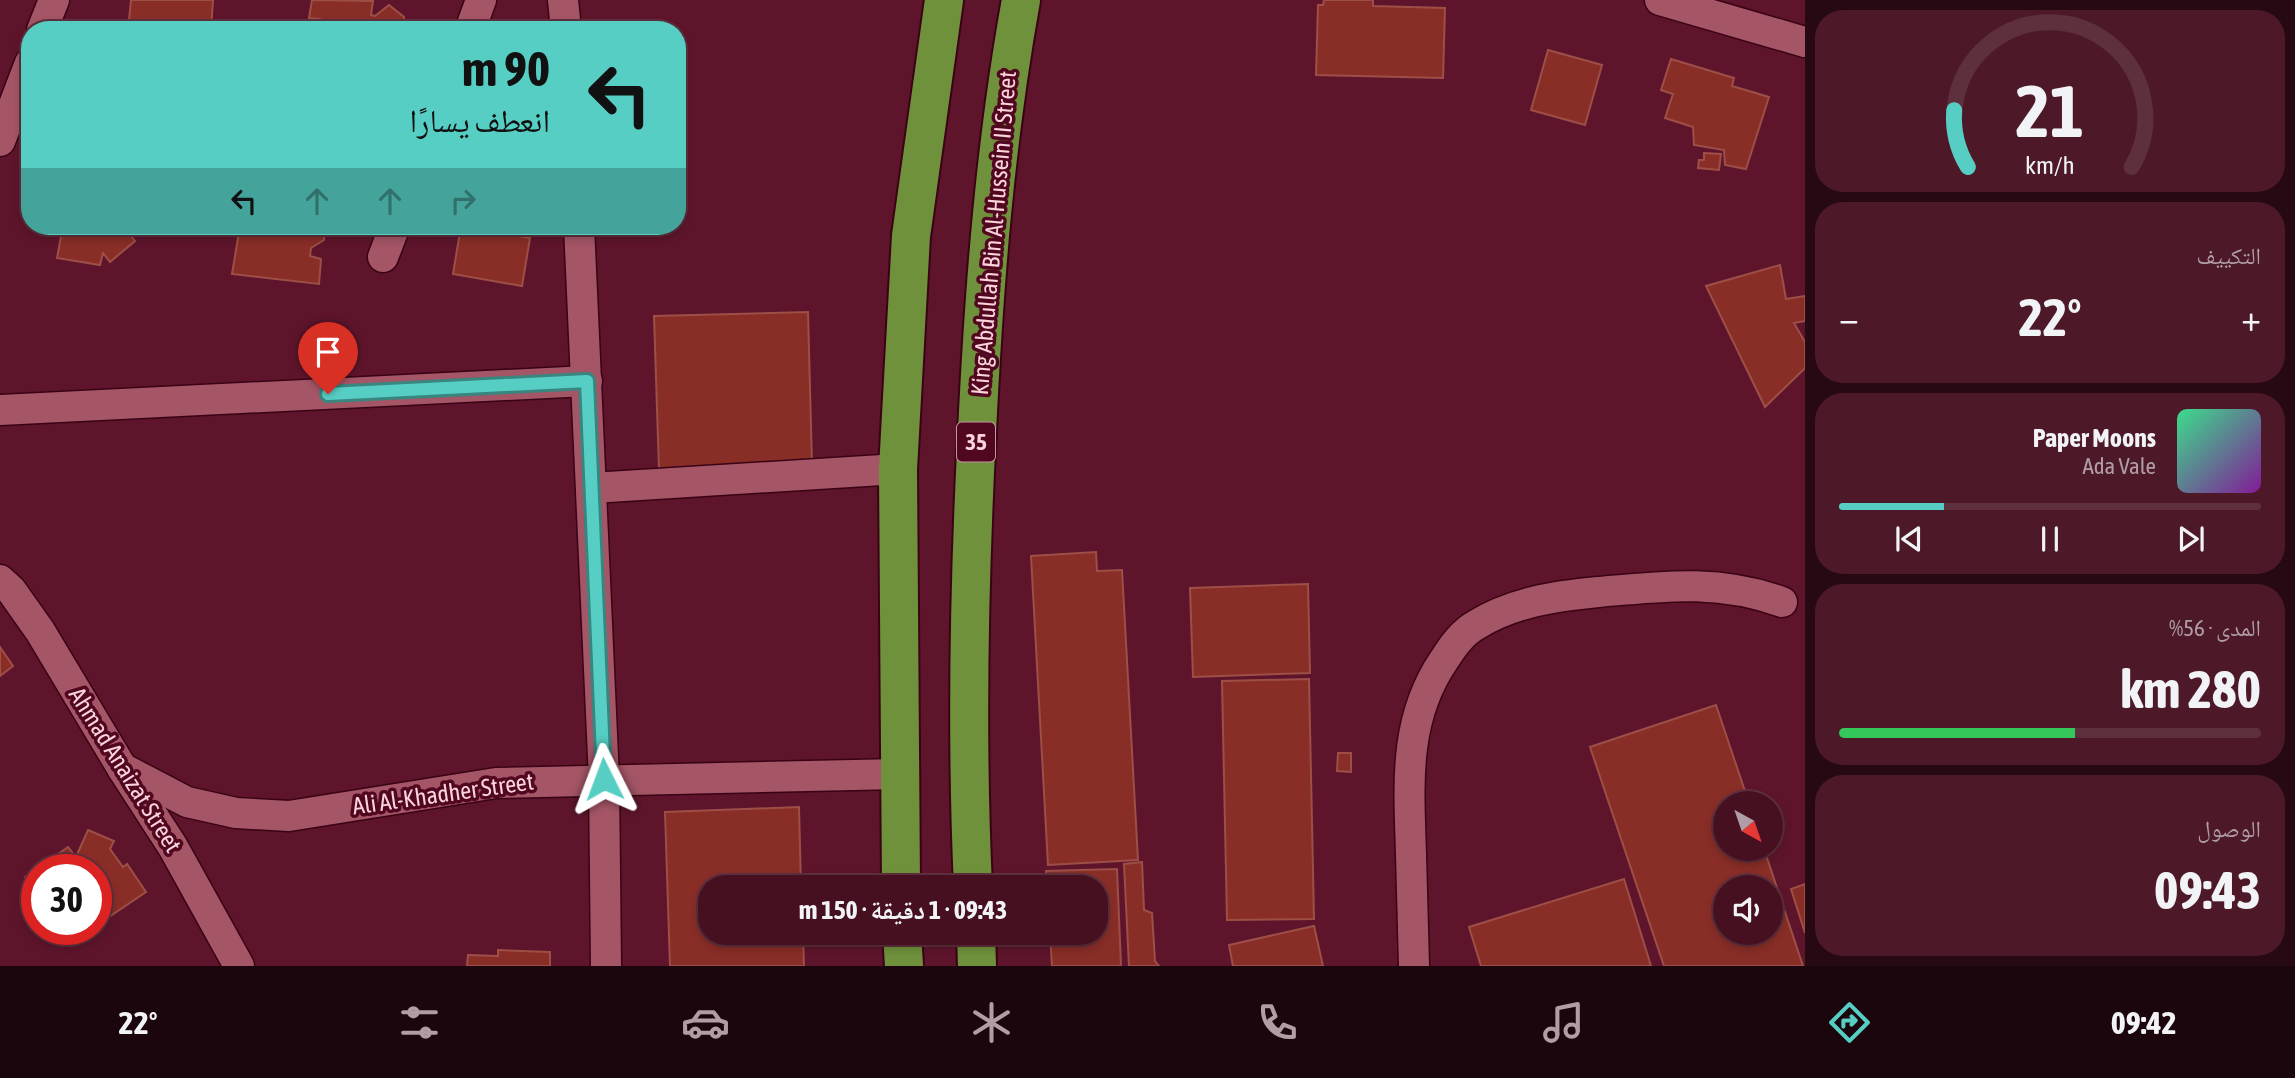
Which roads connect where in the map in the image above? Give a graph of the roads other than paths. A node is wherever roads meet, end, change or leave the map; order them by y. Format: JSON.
{"nodes":[{"id":1,"x":54,"y":0,"type":"edge"},
{"id":2,"x":481,"y":0,"type":"edge"},
{"id":3,"x":563,"y":0,"type":"edge"},
{"id":4,"x":944,"y":0,"type":"edge"},
{"id":5,"x":1020,"y":0,"type":"edge"},
{"id":6,"x":1660,"y":0,"type":"edge"},
{"id":7,"x":46,"y":21,"type":"edge"},
{"id":8,"x":473,"y":21,"type":"edge"},
{"id":9,"x":565,"y":21,"type":"edge"},
{"id":10,"x":1805,"y":41,"type":"edge"},
{"id":11,"x":21,"y":86,"type":"edge"},
{"id":12,"x":0,"y":141,"type":"edge"},
{"id":13,"x":392,"y":235,"type":"edge"},
{"id":14,"x":579,"y":235,"type":"edge"},
{"id":15,"x":383,"y":257,"type":"dead end"},
{"id":16,"x":587,"y":381,"type":"junction"},
{"id":17,"x":0,"y":410,"type":"edge"},
{"id":18,"x":898,"y":469,"type":"junction"},
{"id":19,"x":592,"y":488,"type":"junction"},
{"id":20,"x":0,"y":580,"type":"edge"},
{"id":21,"x":1782,"y":603,"type":"dead end"},
{"id":22,"x":122,"y":768,"type":"junction"},
{"id":23,"x":899,"y":774,"type":"junction"},
{"id":24,"x":604,"y":779,"type":"junction"},
{"id":25,"x":901,"y":875,"type":"edge"},
{"id":26,"x":972,"y":875,"type":"edge"},
{"id":27,"x":903,"y":945,"type":"edge"},
{"id":28,"x":976,"y":945,"type":"edge"},
{"id":29,"x":239,"y":966,"type":"edge"},
{"id":30,"x":606,"y":966,"type":"edge"},
{"id":31,"x":904,"y":966,"type":"edge"},
{"id":32,"x":977,"y":966,"type":"edge"},
{"id":33,"x":1414,"y":966,"type":"edge"}],
"edges":[{"from":1,"to":7,"type":"street"},
{"from":2,"to":8,"type":"street"},
{"from":3,"to":9,"type":"street"},
{"from":4,"to":18,"type":"highway"},
{"from":5,"to":26,"type":"highway","name":"King Abdullah Bin Al-Hussein II Street","number":"35"},
{"from":6,"to":10,"type":"street"},
{"from":11,"to":12,"type":"street"},
{"from":13,"to":15,"type":"street"},
{"from":14,"to":16,"type":"street"},
{"from":16,"to":17,"type":"street"},
{"from":16,"to":19,"type":"street"},
{"from":18,"to":19,"type":"street"},
{"from":18,"to":23,"type":"highway"},
{"from":19,"to":24,"type":"street"},
{"from":20,"to":22,"type":"street","name":"Ahmad Anaizat Street"},
{"from":21,"to":33,"type":"street"},
{"from":22,"to":24,"type":"street","name":"Ali Al-Khadher Street"},
{"from":22,"to":29,"type":"street","name":"Ahmad Anaizat Street"},
{"from":23,"to":24,"type":"street","name":"Ali Al-Khadher Street"},
{"from":23,"to":25,"type":"highway"},
{"from":24,"to":30,"type":"street"},
{"from":27,"to":31,"type":"highway"},
{"from":28,"to":32,"type":"highway"}]}
